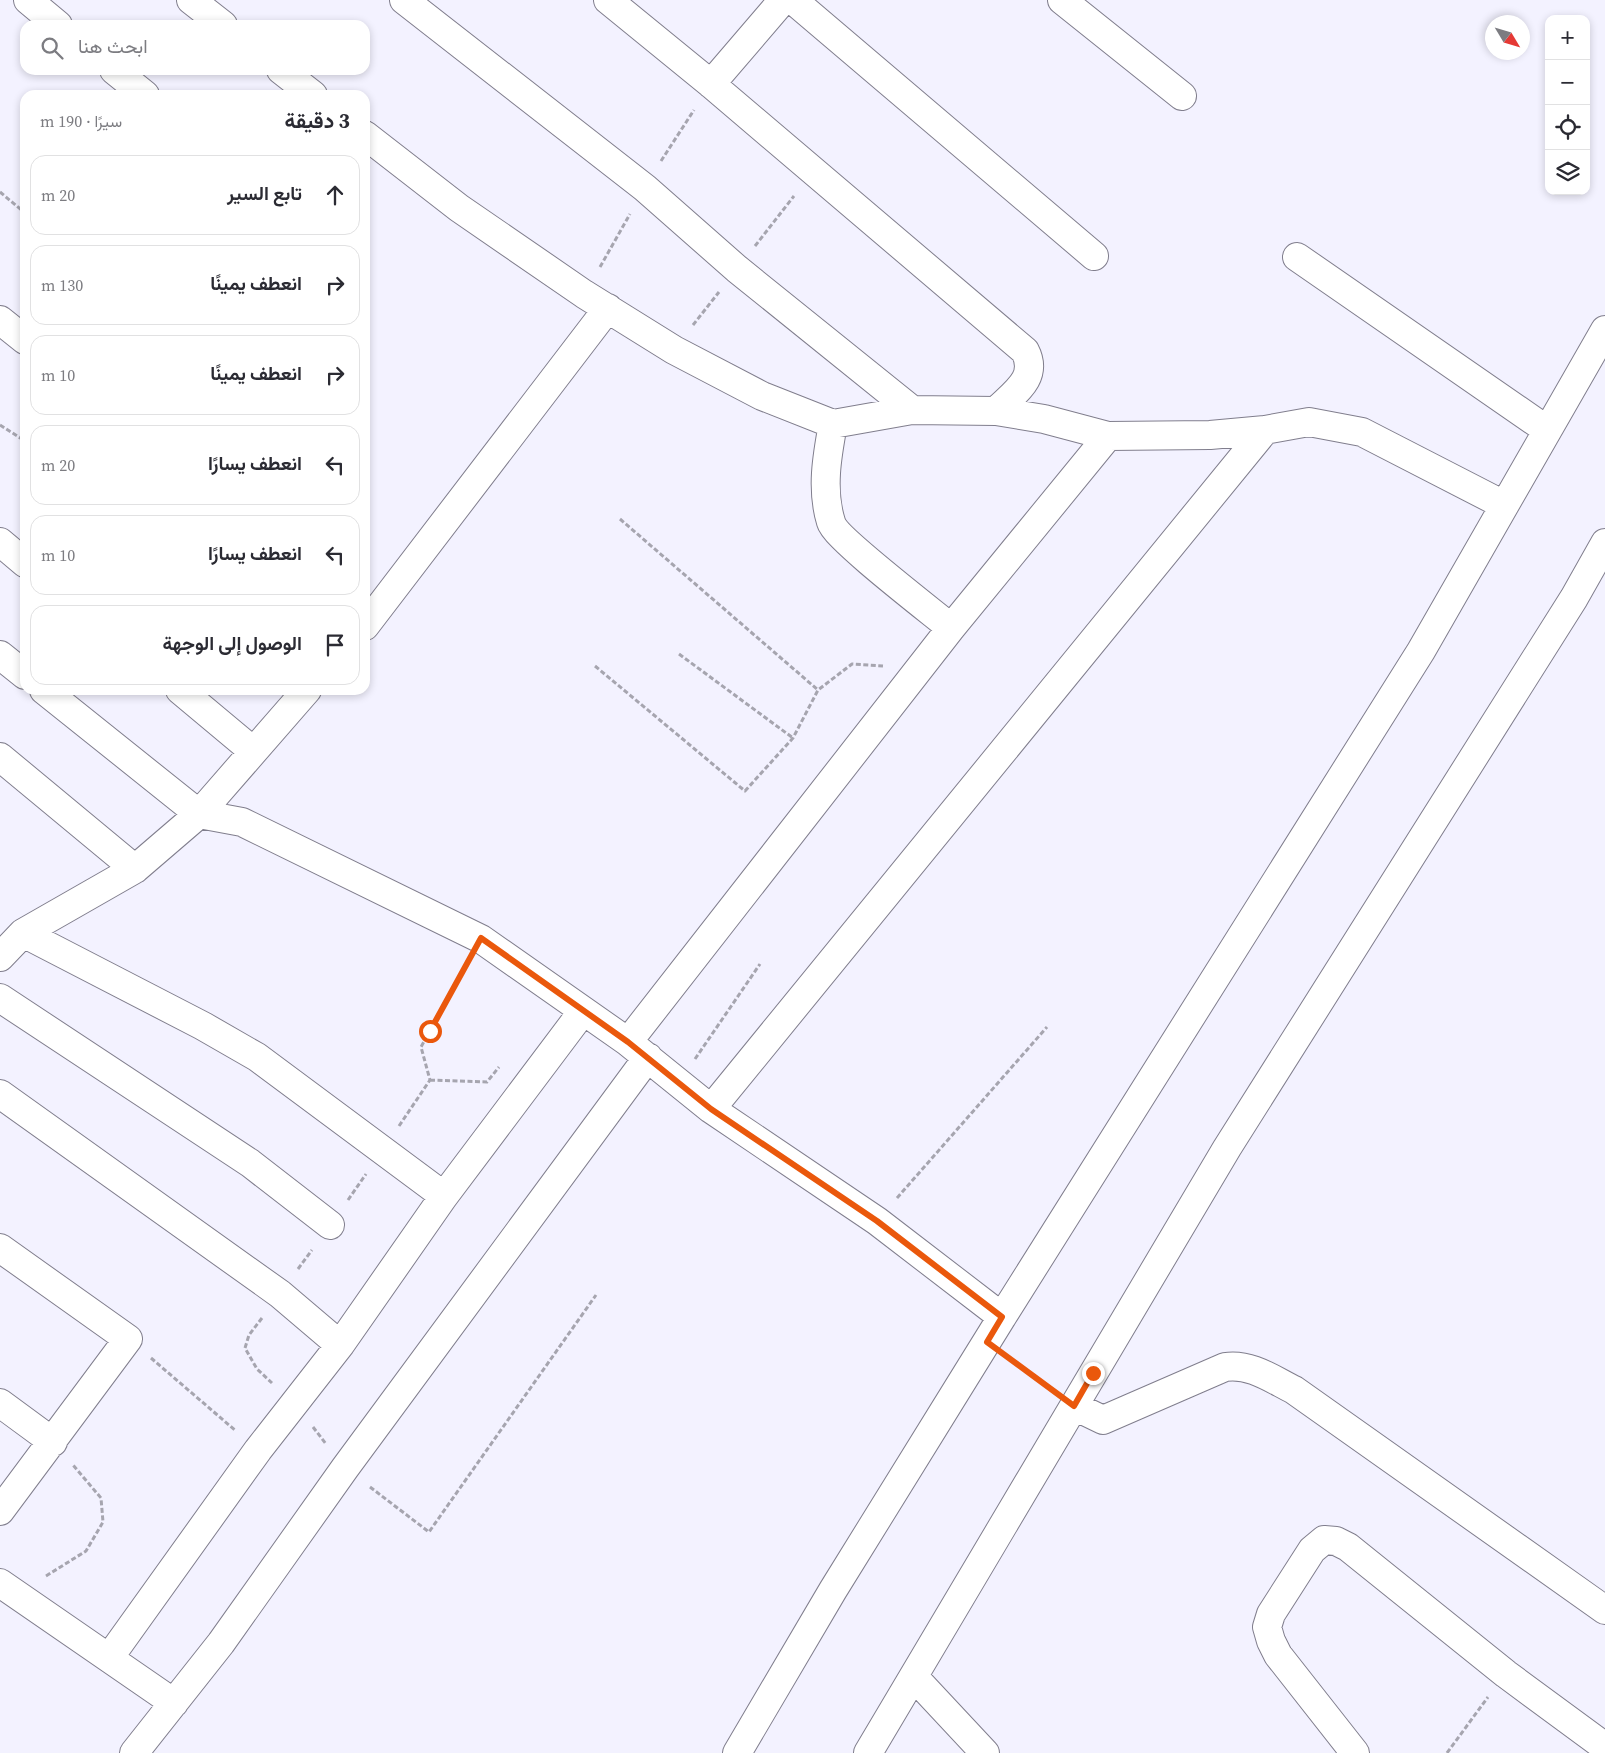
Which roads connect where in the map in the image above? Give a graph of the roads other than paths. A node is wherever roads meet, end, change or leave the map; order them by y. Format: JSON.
{"nodes":[{"id":1,"x":28,"y":0,"type":"edge"},
{"id":2,"x":191,"y":0,"type":"edge"},
{"id":3,"x":404,"y":0,"type":"edge"},
{"id":4,"x":608,"y":0,"type":"edge"},
{"id":5,"x":783,"y":0,"type":"edge"},
{"id":6,"x":793,"y":0,"type":"edge"},
{"id":7,"x":1062,"y":0,"type":"edge"},
{"id":8,"x":52,"y":20,"type":"edge"},
{"id":9,"x":217,"y":20,"type":"edge"},
{"id":10,"x":120,"y":75,"type":"edge"},
{"id":11,"x":287,"y":75,"type":"edge"},
{"id":12,"x":711,"y":84,"type":"junction"},
{"id":13,"x":139,"y":90,"type":"edge"},
{"id":14,"x":307,"y":90,"type":"edge"},
{"id":15,"x":1182,"y":96,"type":"dead end"},
{"id":16,"x":370,"y":139,"type":"edge"},
{"id":17,"x":1094,"y":256,"type":"dead end"},
{"id":18,"x":1297,"y":257,"type":"dead end"},
{"id":19,"x":608,"y":308,"type":"junction"},
{"id":20,"x":0,"y":320,"type":"edge"},
{"id":21,"x":1605,"y":330,"type":"edge"},
{"id":22,"x":20,"y":336,"type":"edge"},
{"id":23,"x":912,"y":410,"type":"junction"},
{"id":24,"x":996,"y":411,"type":"junction"},
{"id":25,"x":834,"y":424,"type":"junction"},
{"id":26,"x":1265,"y":430,"type":"junction"},
{"id":27,"x":1548,"y":430,"type":"junction"},
{"id":28,"x":1108,"y":436,"type":"junction"},
{"id":29,"x":1504,"y":505,"type":"junction"},
{"id":30,"x":0,"y":542,"type":"edge"},
{"id":31,"x":1605,"y":544,"type":"edge"},
{"id":32,"x":20,"y":559,"type":"edge"},
{"id":33,"x":370,"y":617,"type":"edge"},
{"id":34,"x":951,"y":628,"type":"junction"},
{"id":35,"x":0,"y":655,"type":"edge"},
{"id":36,"x":20,"y":671,"type":"edge"},
{"id":37,"x":50,"y":695,"type":"edge"},
{"id":38,"x":186,"y":695,"type":"edge"},
{"id":39,"x":304,"y":695,"type":"edge"},
{"id":40,"x":254,"y":750,"type":"junction"},
{"id":41,"x":0,"y":758,"type":"edge"},
{"id":42,"x":198,"y":814,"type":"junction"},
{"id":43,"x":135,"y":869,"type":"junction"},
{"id":44,"x":23,"y":933,"type":"junction"},
{"id":45,"x":0,"y":957,"type":"edge"},
{"id":46,"x":0,"y":998,"type":"edge"},
{"id":47,"x":583,"y":1011,"type":"junction"},
{"id":48,"x":638,"y":1050,"type":"junction"},
{"id":49,"x":0,"y":1094,"type":"edge"},
{"id":50,"x":711,"y":1109,"type":"junction"},
{"id":51,"x":444,"y":1196,"type":"junction"},
{"id":52,"x":330,"y":1225,"type":"dead end"},
{"id":53,"x":0,"y":1248,"type":"edge"},
{"id":54,"x":1002,"y":1317,"type":"junction"},
{"id":55,"x":340,"y":1345,"type":"junction"},
{"id":56,"x":0,"y":1403,"type":"edge"},
{"id":57,"x":1074,"y":1406,"type":"junction"},
{"id":58,"x":53,"y":1442,"type":"junction"},
{"id":59,"x":0,"y":1511,"type":"edge"},
{"id":60,"x":8,"y":1589,"type":"edge"},
{"id":61,"x":1605,"y":1610,"type":"edge"},
{"id":62,"x":109,"y":1658,"type":"junction"},
{"id":63,"x":914,"y":1677,"type":"junction"},
{"id":64,"x":174,"y":1703,"type":"junction"},
{"id":65,"x":1605,"y":1747,"type":"edge"},
{"id":66,"x":134,"y":1753,"type":"edge"},
{"id":67,"x":737,"y":1753,"type":"edge"},
{"id":68,"x":868,"y":1753,"type":"edge"},
{"id":69,"x":985,"y":1753,"type":"edge"},
{"id":70,"x":1355,"y":1753,"type":"edge"}],
"edges":[{"from":1,"to":8,"type":"street"},
{"from":2,"to":9,"type":"street"},
{"from":3,"to":23,"type":"street"},
{"from":4,"to":12,"type":"street"},
{"from":5,"to":12,"type":"street"},
{"from":6,"to":17,"type":"street"},
{"from":7,"to":15,"type":"street"},
{"from":10,"to":13,"type":"street"},
{"from":11,"to":14,"type":"street"},
{"from":12,"to":24,"type":"street"},
{"from":16,"to":19,"type":"street"},
{"from":18,"to":27,"type":"street"},
{"from":19,"to":25,"type":"street"},
{"from":19,"to":33,"type":"street"},
{"from":20,"to":22,"type":"street"},
{"from":21,"to":27,"type":"street"},
{"from":23,"to":24,"type":"street"},
{"from":23,"to":25,"type":"street"},
{"from":24,"to":28,"type":"street"},
{"from":25,"to":34,"type":"street"},
{"from":26,"to":28,"type":"street"},
{"from":26,"to":29,"type":"street"},
{"from":26,"to":50,"type":"street"},
{"from":27,"to":29,"type":"street"},
{"from":28,"to":34,"type":"street"},
{"from":29,"to":54,"type":"street"},
{"from":30,"to":32,"type":"street"},
{"from":31,"to":57,"type":"street"},
{"from":34,"to":48,"type":"street"},
{"from":35,"to":36,"type":"street"},
{"from":37,"to":42,"type":"street"},
{"from":38,"to":40,"type":"street"},
{"from":39,"to":40,"type":"street"},
{"from":40,"to":42,"type":"street"},
{"from":41,"to":43,"type":"street"},
{"from":42,"to":43,"type":"street"},
{"from":42,"to":47,"type":"street"},
{"from":43,"to":44,"type":"street"},
{"from":44,"to":45,"type":"street"},
{"from":44,"to":51,"type":"street"},
{"from":46,"to":52,"type":"street"},
{"from":47,"to":48,"type":"street"},
{"from":47,"to":51,"type":"street"},
{"from":48,"to":50,"type":"street"},
{"from":48,"to":64,"type":"street"},
{"from":49,"to":55,"type":"street"},
{"from":50,"to":54,"type":"street"},
{"from":51,"to":55,"type":"street"},
{"from":53,"to":58,"type":"street"},
{"from":54,"to":67,"type":"street"},
{"from":55,"to":62,"type":"street"},
{"from":56,"to":58,"type":"street"},
{"from":57,"to":61,"type":"street"},
{"from":57,"to":63,"type":"street"},
{"from":58,"to":59,"type":"street"},
{"from":60,"to":62,"type":"street"},
{"from":62,"to":64,"type":"street"},
{"from":63,"to":68,"type":"street"},
{"from":63,"to":69,"type":"street"},
{"from":64,"to":66,"type":"street"},
{"from":65,"to":70,"type":"street"}]}
